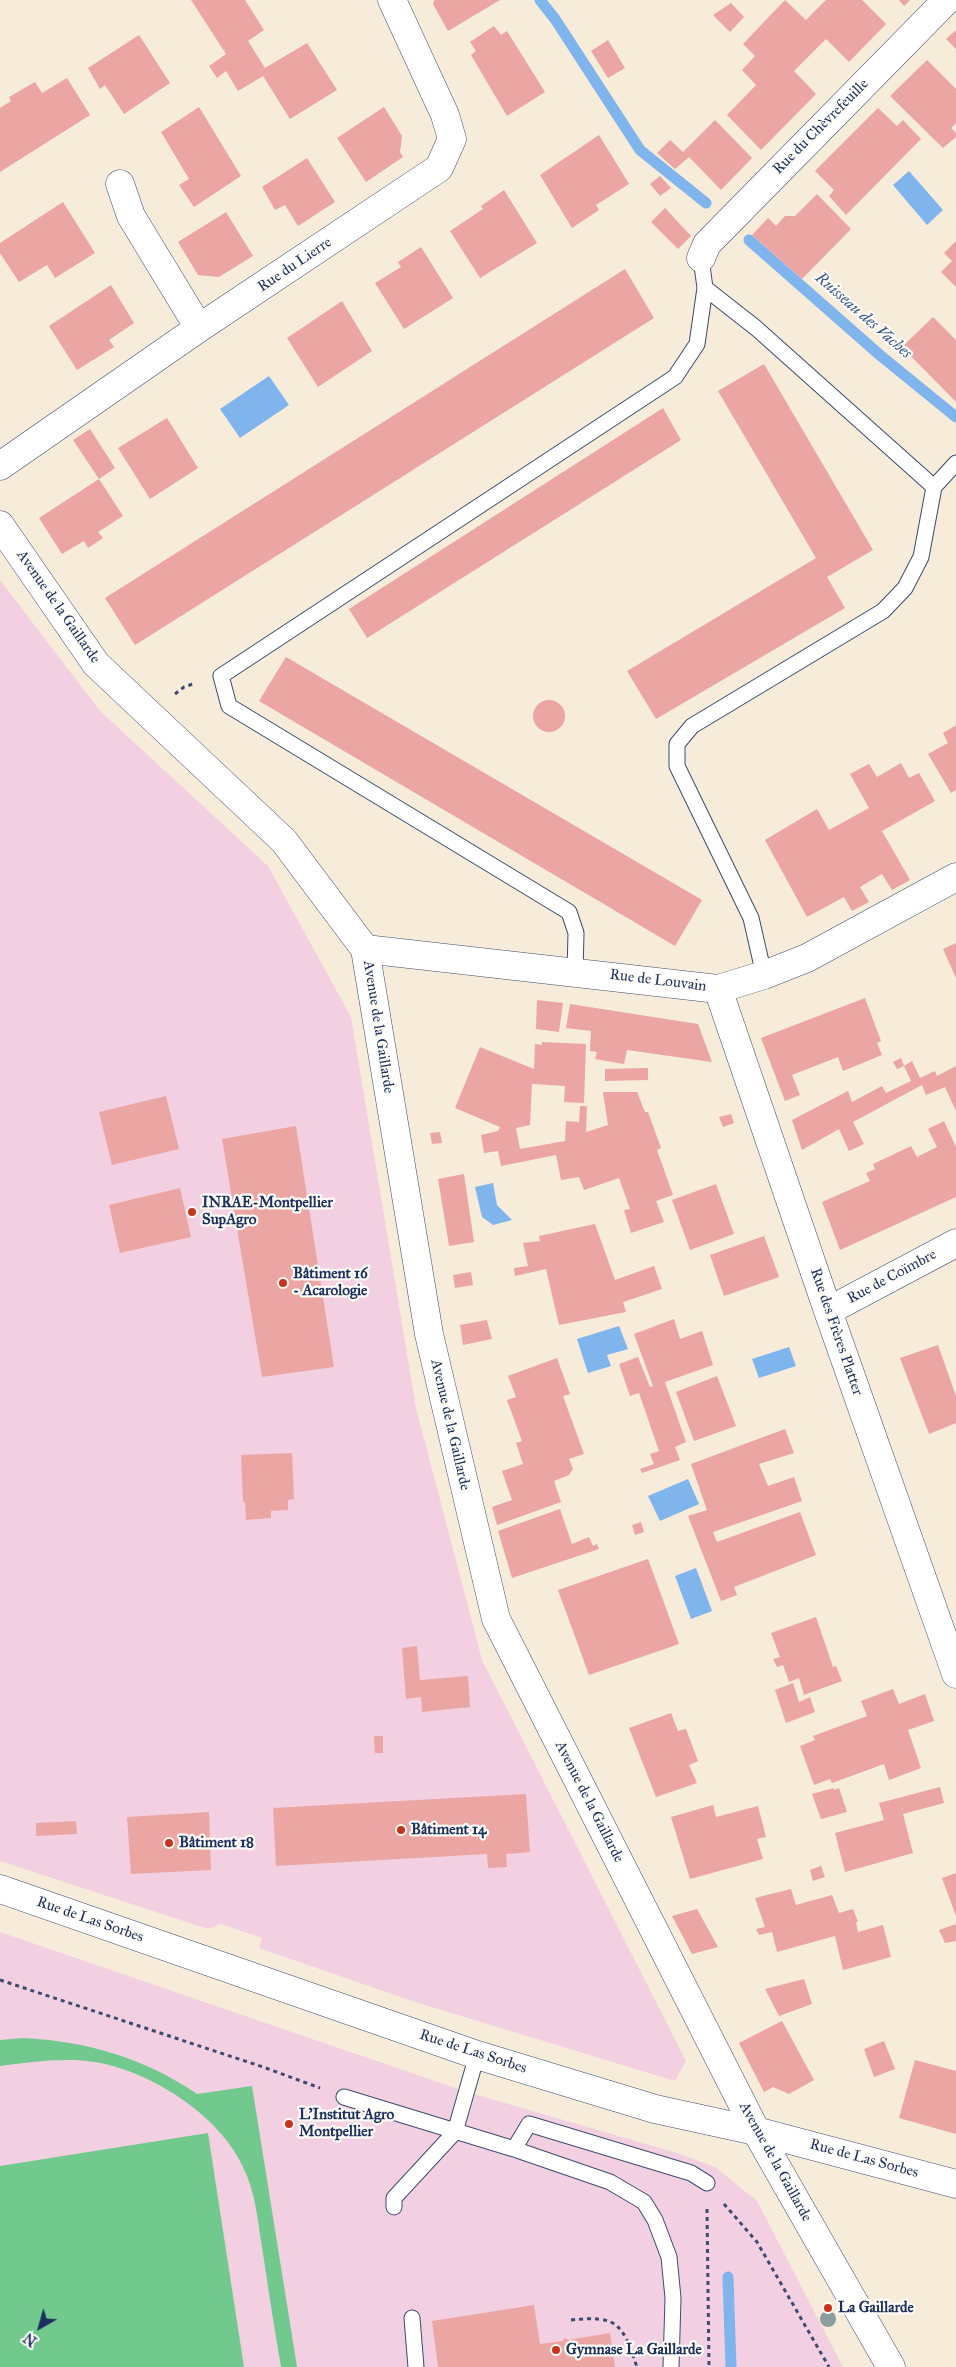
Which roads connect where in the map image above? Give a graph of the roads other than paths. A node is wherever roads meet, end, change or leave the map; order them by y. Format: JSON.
{"nodes":[{"id":1,"x":392,"y":0,"type":"edge"},
{"id":2,"x":947,"y":0,"type":"edge"},
{"id":3,"x":120,"y":184,"type":"dead end"},
{"id":4,"x":701,"y":258,"type":"joint"},
{"id":5,"x":705,"y":288,"type":"junction"},
{"id":6,"x":200,"y":328,"type":"junction"},
{"id":7,"x":956,"y":462,"type":"edge"},
{"id":8,"x":0,"y":466,"type":"edge"},
{"id":9,"x":934,"y":487,"type":"junction"},
{"id":10,"x":0,"y":525,"type":"edge"},
{"id":11,"x":956,"y":877,"type":"edge"},
{"id":12,"x":365,"y":949,"type":"junction"},
{"id":13,"x":575,"y":972,"type":"junction"},
{"id":14,"x":764,"y":975,"type":"junction"},
{"id":15,"x":718,"y":989,"type":"junction"},
{"id":16,"x":956,"y":1243,"type":"edge"},
{"id":17,"x":828,"y":1311,"type":"junction"},
{"id":18,"x":956,"y":1674,"type":"edge"},
{"id":19,"x":0,"y":1889,"type":"edge"},
{"id":20,"x":477,"y":2055,"type":"junction"},
{"id":21,"x":344,"y":2097,"type":"road end"},
{"id":22,"x":756,"y":2131,"type":"junction"},
{"id":23,"x":455,"y":2132,"type":"junction"},
{"id":24,"x":514,"y":2149,"type":"junction"},
{"id":25,"x":706,"y":2183,"type":"road end"},
{"id":26,"x":956,"y":2184,"type":"edge"},
{"id":27,"x":394,"y":2207,"type":"dead end"},
{"id":28,"x":412,"y":2318,"type":"dead end"},
{"id":29,"x":416,"y":2367,"type":"edge"},
{"id":30,"x":671,"y":2367,"type":"edge"},
{"id":31,"x":891,"y":2367,"type":"edge"}],
"edges":[{"from":1,"to":6,"type":"street","name":"Rue du Lierre"},
{"from":2,"to":4,"type":"street","name":"Rue du Chèvrefeuille"},
{"from":3,"to":6,"type":"street"},
{"from":4,"to":5,"type":"lane"},
{"from":5,"to":9,"type":"lane"},
{"from":5,"to":13,"type":"lane"},
{"from":6,"to":8,"type":"street","name":"Rue du Lierre"},
{"from":7,"to":9,"type":"lane"},
{"from":9,"to":14,"type":"lane"},
{"from":10,"to":12,"type":"street","name":"Avenue de la Gaillarde"},
{"from":11,"to":14,"type":"street","name":"Rue de Louvain"},
{"from":12,"to":13,"type":"street","name":"Rue de Louvain"},
{"from":12,"to":22,"type":"street","name":"Avenue de la Gaillarde"},
{"from":13,"to":15,"type":"street","name":"Rue de Louvain"},
{"from":14,"to":15,"type":"street","name":"Rue de Louvain"},
{"from":15,"to":17,"type":"street","name":"Rue des Frères Platter"},
{"from":16,"to":17,"type":"street","name":"Rue de Coïmbre"},
{"from":17,"to":18,"type":"street","name":"Rue des Frères Platter"},
{"from":19,"to":20,"type":"street","name":"Rue de Las Sorbes"},
{"from":20,"to":22,"type":"street","name":"Rue de Las Sorbes"},
{"from":20,"to":23,"type":"lane"},
{"from":21,"to":23,"type":"lane"},
{"from":22,"to":26,"type":"street","name":"Rue de Las Sorbes"},
{"from":22,"to":31,"type":"street","name":"Avenue de la Gaillarde"},
{"from":23,"to":24,"type":"lane"},
{"from":23,"to":27,"type":"lane"},
{"from":24,"to":25,"type":"lane"},
{"from":24,"to":30,"type":"lane"},
{"from":28,"to":29,"type":"lane"}]}
